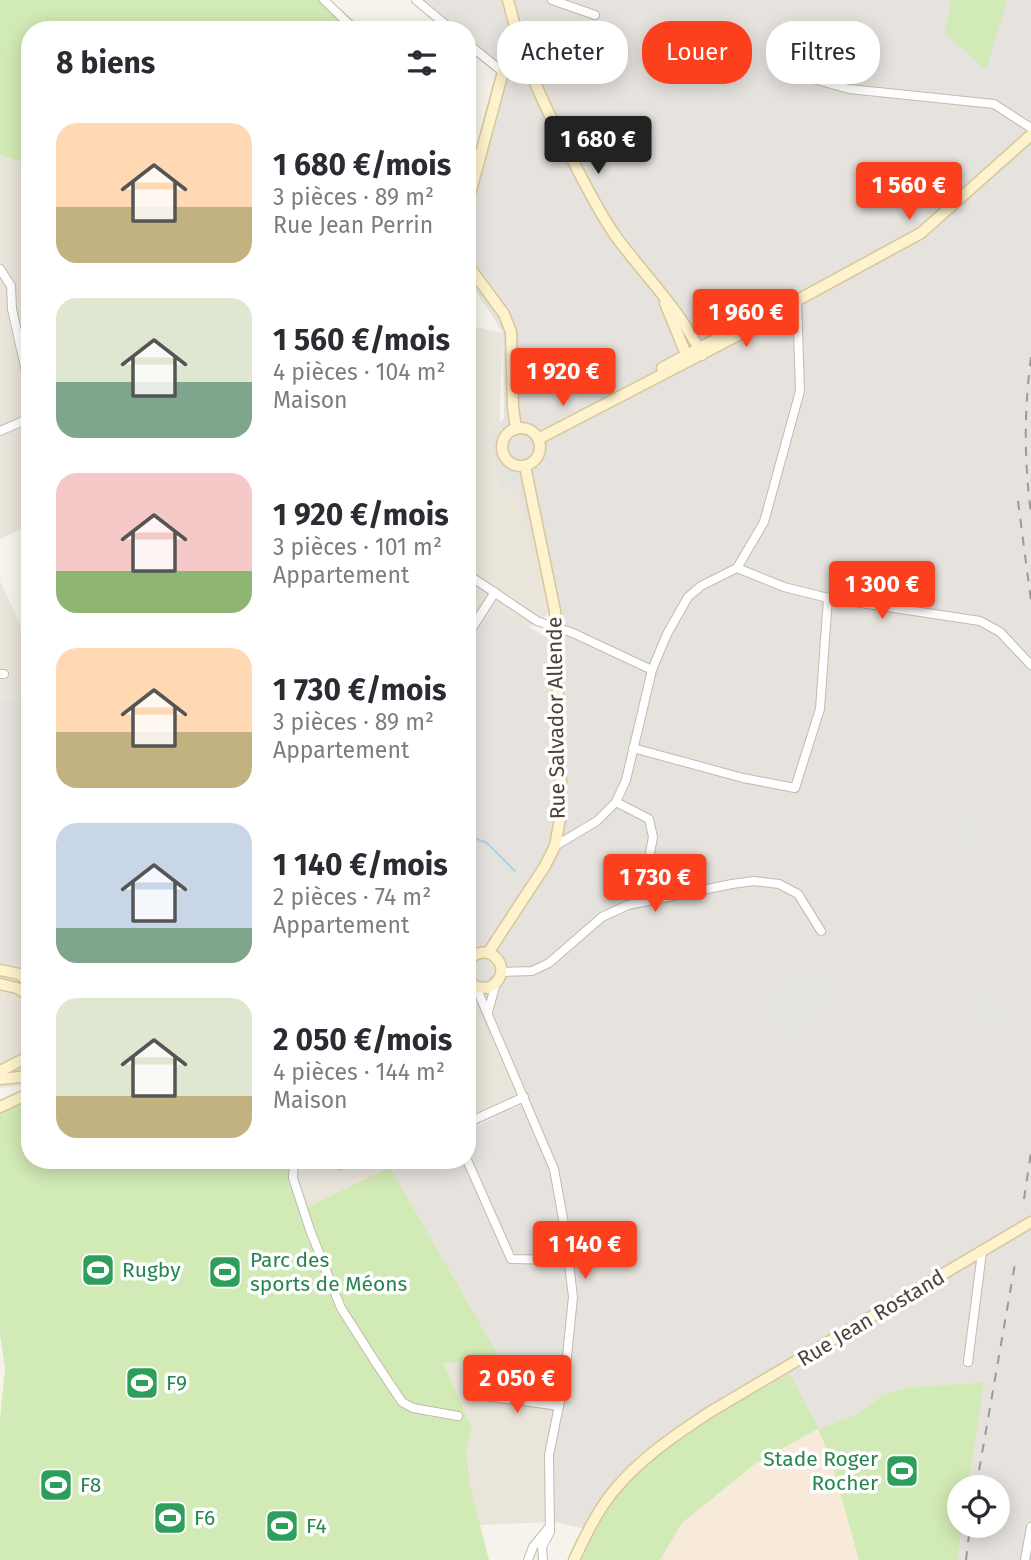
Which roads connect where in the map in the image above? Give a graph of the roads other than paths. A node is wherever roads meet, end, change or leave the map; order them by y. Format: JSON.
{"nodes":[{"id":1,"x":324,"y":0,"type":"edge"},
{"id":2,"x":416,"y":0,"type":"edge"},
{"id":3,"x":508,"y":0,"type":"edge"},
{"id":4,"x":552,"y":0,"type":"edge"},
{"id":5,"x":596,"y":15,"type":"dead end"},
{"id":6,"x":346,"y":21,"type":"edge"},
{"id":7,"x":441,"y":21,"type":"edge"},
{"id":8,"x":514,"y":21,"type":"edge"},
{"id":9,"x":476,"y":50,"type":"edge"},
{"id":10,"x":497,"y":67,"type":"edge"},
{"id":11,"x":500,"y":84,"type":"edge"},
{"id":12,"x":534,"y":84,"type":"edge"},
{"id":13,"x":831,"y":84,"type":"edge"},
{"id":14,"x":1031,"y":128,"type":"edge"},
{"id":15,"x":1031,"y":135,"type":"edge"},
{"id":16,"x":476,"y":155,"type":"edge"},
{"id":17,"x":480,"y":159,"type":"junction"},
{"id":18,"x":476,"y":173,"type":"edge"},
{"id":19,"x":0,"y":269,"type":"edge"},
{"id":20,"x":476,"y":276,"type":"edge"},
{"id":21,"x":661,"y":294,"type":"junction"},
{"id":22,"x":797,"y":300,"type":"junction"},
{"id":23,"x":21,"y":350,"type":"edge"},
{"id":24,"x":700,"y":351,"type":"junction"},
{"id":25,"x":688,"y":358,"type":"junction"},
{"id":26,"x":21,"y":422,"type":"edge"},
{"id":27,"x":516,"y":429,"type":"junction"},
{"id":28,"x":0,"y":431,"type":"edge"},
{"id":29,"x":538,"y":439,"type":"junction"},
{"id":30,"x":525,"y":466,"type":"junction"},
{"id":31,"x":737,"y":568,"type":"junction"},
{"id":32,"x":476,"y":580,"type":"edge"},
{"id":33,"x":495,"y":592,"type":"junction"},
{"id":34,"x":828,"y":598,"type":"junction"},
{"id":35,"x":476,"y":622,"type":"edge"},
{"id":36,"x":555,"y":629,"type":"junction"},
{"id":37,"x":1031,"y":665,"type":"edge"},
{"id":38,"x":652,"y":670,"type":"junction"},
{"id":39,"x":633,"y":748,"type":"junction"},
{"id":40,"x":616,"y":802,"type":"junction"},
{"id":41,"x":555,"y":846,"type":"junction"},
{"id":42,"x":650,"y":853,"type":"dead end"},
{"id":43,"x":821,"y":930,"type":"dead end"},
{"id":44,"x":488,"y":953,"type":"junction"},
{"id":45,"x":476,"y":956,"type":"edge"},
{"id":46,"x":0,"y":970,"type":"edge"},
{"id":47,"x":502,"y":972,"type":"junction"},
{"id":48,"x":21,"y":976,"type":"edge"},
{"id":49,"x":0,"y":984,"type":"edge"},
{"id":50,"x":476,"y":984,"type":"edge"},
{"id":51,"x":496,"y":984,"type":"junction"},
{"id":52,"x":21,"y":990,"type":"edge"},
{"id":53,"x":476,"y":990,"type":"edge"},
{"id":54,"x":488,"y":1012,"type":"junction"},
{"id":55,"x":21,"y":1060,"type":"edge"},
{"id":56,"x":0,"y":1071,"type":"edge"},
{"id":57,"x":21,"y":1077,"type":"edge"},
{"id":58,"x":0,"y":1079,"type":"edge"},
{"id":59,"x":21,"y":1097,"type":"edge"},
{"id":60,"x":524,"y":1097,"type":"junction"},
{"id":61,"x":0,"y":1107,"type":"edge"},
{"id":62,"x":476,"y":1119,"type":"edge"},
{"id":63,"x":294,"y":1169,"type":"edge"},
{"id":64,"x":471,"y":1169,"type":"edge"},
{"id":65,"x":1031,"y":1222,"type":"edge"},
{"id":66,"x":982,"y":1252,"type":"junction"},
{"id":67,"x":568,"y":1259,"type":"junction"},
{"id":68,"x":968,"y":1362,"type":"dead end"},
{"id":69,"x":478,"y":1395,"type":"dead end"},
{"id":70,"x":559,"y":1406,"type":"junction"},
{"id":71,"x":710,"y":1412,"type":"junction"},
{"id":72,"x":458,"y":1416,"type":"dead end"},
{"id":73,"x":550,"y":1526,"type":"junction"},
{"id":74,"x":1031,"y":1527,"type":"edge"},
{"id":75,"x":528,"y":1560,"type":"edge"},
{"id":76,"x":543,"y":1560,"type":"edge"},
{"id":77,"x":568,"y":1560,"type":"edge"},
{"id":78,"x":574,"y":1560,"type":"edge"},
{"id":79,"x":1024,"y":1560,"type":"edge"}],
"edges":[{"from":1,"to":6,"type":"street"},
{"from":2,"to":7,"type":"street"},
{"from":3,"to":8,"type":"street"},
{"from":4,"to":5,"type":"street"},
{"from":9,"to":10,"type":"street"},
{"from":11,"to":17,"type":"street"},
{"from":12,"to":21,"type":"street"},
{"from":13,"to":14,"type":"street"},
{"from":15,"to":22,"type":"street"},
{"from":16,"to":17,"type":"street"},
{"from":17,"to":18,"type":"street"},
{"from":19,"to":23,"type":"street"},
{"from":20,"to":27,"type":"street"},
{"from":21,"to":24,"type":"street"},
{"from":21,"to":25,"type":"street"},
{"from":22,"to":24,"type":"street"},
{"from":22,"to":31,"type":"street"},
{"from":24,"to":25,"type":"street"},
{"from":25,"to":29,"type":"street"},
{"from":26,"to":28,"type":"street"},
{"from":27,"to":29,"type":"street"},
{"from":27,"to":30,"type":"street"},
{"from":29,"to":30,"type":"street"},
{"from":30,"to":36,"type":"street","name":"Rue Salvador Allende"},
{"from":31,"to":34,"type":"street"},
{"from":31,"to":38,"type":"street"},
{"from":32,"to":33,"type":"street"},
{"from":33,"to":35,"type":"street"},
{"from":33,"to":36,"type":"street"},
{"from":34,"to":37,"type":"street"},
{"from":34,"to":39,"type":"street"},
{"from":36,"to":38,"type":"street"},
{"from":36,"to":41,"type":"street","name":"Rue Salvador Allende"},
{"from":38,"to":39,"type":"street"},
{"from":39,"to":40,"type":"street"},
{"from":40,"to":41,"type":"street"},
{"from":40,"to":42,"type":"street"},
{"from":41,"to":44,"type":"street","name":"Rue Salvador Allende"},
{"from":43,"to":47,"type":"street"},
{"from":44,"to":45,"type":"street"},
{"from":44,"to":47,"type":"street"},
{"from":46,"to":48,"type":"street"},
{"from":47,"to":51,"type":"street"},
{"from":49,"to":52,"type":"street"},
{"from":50,"to":51,"type":"street"},
{"from":51,"to":54,"type":"street"},
{"from":53,"to":54,"type":"street"},
{"from":54,"to":60,"type":"street"},
{"from":55,"to":56,"type":"street"},
{"from":57,"to":58,"type":"street"},
{"from":59,"to":61,"type":"street"},
{"from":60,"to":62,"type":"street"},
{"from":60,"to":67,"type":"street"},
{"from":63,"to":72,"type":"street"},
{"from":64,"to":67,"type":"street"},
{"from":65,"to":66,"type":"street","name":"Rue Jean Rostand"},
{"from":66,"to":68,"type":"street"},
{"from":66,"to":71,"type":"street","name":"Rue Jean Rostand"},
{"from":67,"to":70,"type":"street"},
{"from":69,"to":70,"type":"street"},
{"from":70,"to":73,"type":"street"},
{"from":71,"to":77,"type":"street","name":"Rue Jean Rostand"},
{"from":71,"to":78,"type":"street","name":"Rue Jean Rostand"},
{"from":73,"to":75,"type":"street"},
{"from":73,"to":76,"type":"street"},
{"from":74,"to":79,"type":"street"}]}
